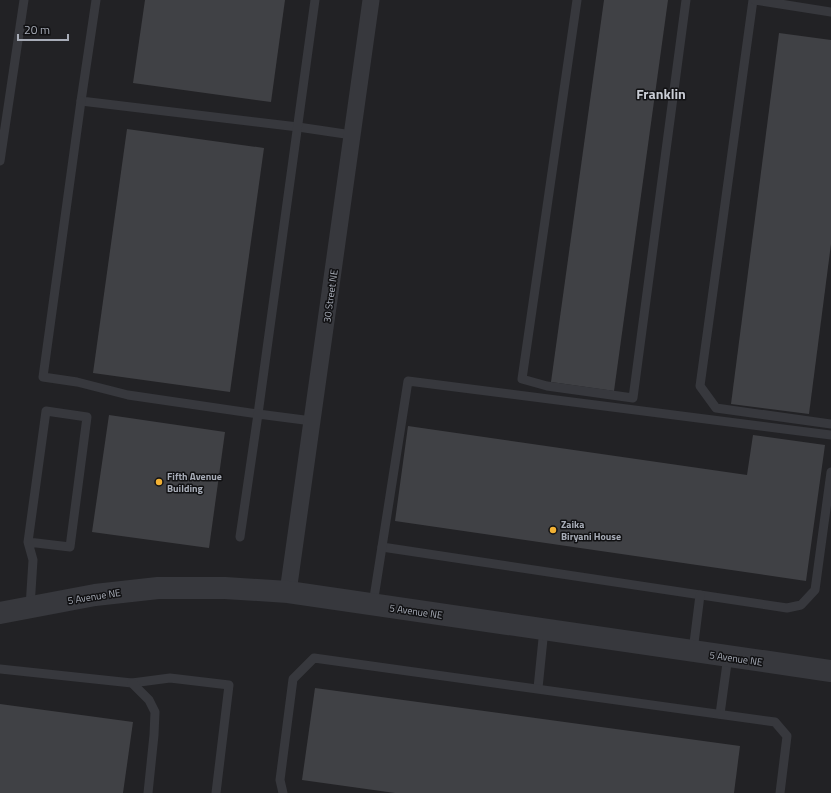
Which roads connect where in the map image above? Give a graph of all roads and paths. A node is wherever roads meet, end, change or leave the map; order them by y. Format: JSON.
{"nodes":[{"id":1,"x":24,"y":0,"type":"edge"},
{"id":2,"x":96,"y":0,"type":"edge"},
{"id":3,"x":315,"y":0,"type":"edge"},
{"id":4,"x":371,"y":0,"type":"edge"},
{"id":5,"x":577,"y":0,"type":"edge"},
{"id":6,"x":686,"y":0,"type":"edge"},
{"id":7,"x":754,"y":0,"type":"edge"},
{"id":8,"x":831,"y":12,"type":"edge"},
{"id":9,"x":81,"y":101,"type":"junction"},
{"id":10,"x":298,"y":127,"type":"junction"},
{"id":11,"x":352,"y":135,"type":"junction"},
{"id":12,"x":0,"y":161,"type":"edge"},
{"id":13,"x":258,"y":414,"type":"junction"},
{"id":14,"x":312,"y":421,"type":"junction"},
{"id":15,"x":831,"y":424,"type":"edge"},
{"id":16,"x":831,"y":435,"type":"edge"},
{"id":17,"x":831,"y":472,"type":"edge"},
{"id":18,"x":240,"y":537,"type":"dead end"},
{"id":19,"x":28,"y":542,"type":"junction"},
{"id":20,"x":382,"y":547,"type":"junction"},
{"id":21,"x":288,"y":592,"type":"junction"},
{"id":22,"x":700,"y":595,"type":"junction"},
{"id":23,"x":373,"y":605,"type":"junction"},
{"id":24,"x":30,"y":607,"type":"junction"},
{"id":25,"x":0,"y":613,"type":"edge"},
{"id":26,"x":544,"y":629,"type":"junction"},
{"id":27,"x":693,"y":651,"type":"junction"},
{"id":28,"x":728,"y":656,"type":"junction"},
{"id":29,"x":0,"y":669,"type":"edge"},
{"id":30,"x":831,"y":671,"type":"edge"},
{"id":31,"x":132,"y":683,"type":"junction"},
{"id":32,"x":538,"y":688,"type":"junction"},
{"id":33,"x":720,"y":714,"type":"junction"},
{"id":34,"x":148,"y":793,"type":"edge"},
{"id":35,"x":216,"y":793,"type":"edge"},
{"id":36,"x":283,"y":793,"type":"edge"},
{"id":37,"x":780,"y":793,"type":"edge"}],
"edges":[{"from":1,"to":12,"type":"lane"},
{"from":2,"to":9,"type":"lane"},
{"from":3,"to":10,"type":"lane"},
{"from":4,"to":11,"type":"street","name":"30 Street NE"},
{"from":5,"to":6,"type":"lane"},
{"from":7,"to":8,"type":"lane"},
{"from":7,"to":15,"type":"lane"},
{"from":9,"to":10,"type":"lane"},
{"from":9,"to":13,"type":"lane"},
{"from":10,"to":11,"type":"lane"},
{"from":10,"to":13,"type":"lane"},
{"from":11,"to":14,"type":"street","name":"30 Street NE"},
{"from":13,"to":14,"type":"lane"},
{"from":13,"to":18,"type":"lane"},
{"from":14,"to":21,"type":"street","name":"30 Street NE"},
{"from":16,"to":20,"type":"lane"},
{"from":17,"to":22,"type":"lane"},
{"from":19,"to":19,"type":"lane"},
{"from":19,"to":24,"type":"lane"},
{"from":20,"to":22,"type":"lane"},
{"from":20,"to":23,"type":"lane"},
{"from":21,"to":23,"type":"street","name":"5 Avenue NE"},
{"from":21,"to":24,"type":"street","name":"5 Avenue NE"},
{"from":22,"to":27,"type":"lane"},
{"from":23,"to":26,"type":"street","name":"5 Avenue NE"},
{"from":24,"to":25,"type":"street","name":"5 Avenue NE"},
{"from":26,"to":27,"type":"street","name":"5 Avenue NE"},
{"from":26,"to":32,"type":"lane"},
{"from":27,"to":28,"type":"street","name":"5 Avenue NE"},
{"from":28,"to":30,"type":"street","name":"5 Avenue NE"},
{"from":28,"to":33,"type":"lane"},
{"from":29,"to":31,"type":"lane"},
{"from":31,"to":34,"type":"lane"},
{"from":31,"to":35,"type":"lane"},
{"from":32,"to":33,"type":"lane"},
{"from":32,"to":36,"type":"lane"},
{"from":33,"to":37,"type":"lane"}]}
